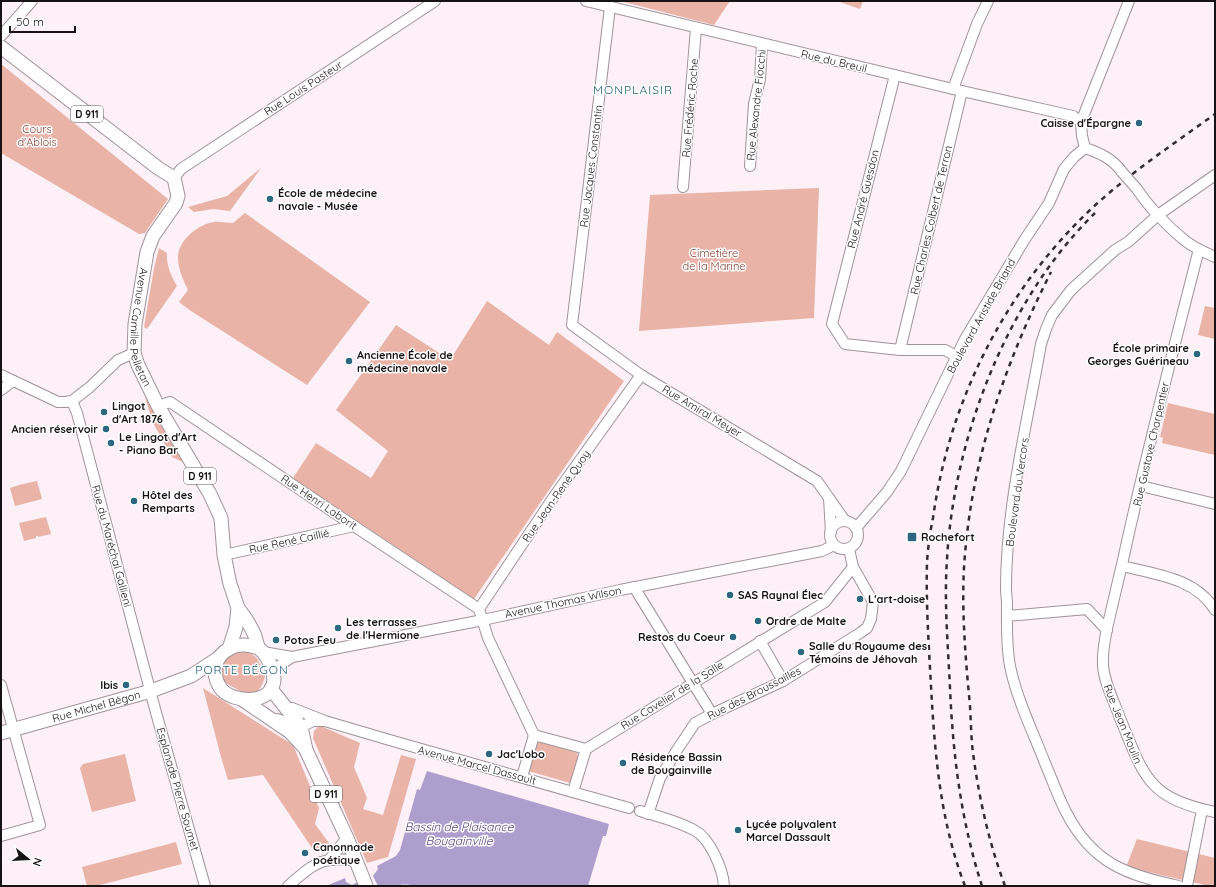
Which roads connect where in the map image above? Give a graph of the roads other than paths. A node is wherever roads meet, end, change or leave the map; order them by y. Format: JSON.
{"nodes":[{"id":1,"x":32,"y":1,"type":"edge"},
{"id":2,"x":435,"y":1,"type":"edge"},
{"id":3,"x":586,"y":1,"type":"edge"},
{"id":4,"x":988,"y":1,"type":"edge"},
{"id":5,"x":1129,"y":1,"type":"edge"},
{"id":6,"x":610,"y":7,"type":"junction"},
{"id":7,"x":696,"y":28,"type":"junction"},
{"id":8,"x":1,"y":36,"type":"edge"},
{"id":9,"x":762,"y":44,"type":"junction"},
{"id":10,"x":1,"y":47,"type":"edge"},
{"id":11,"x":894,"y":75,"type":"junction"},
{"id":12,"x":958,"y":90,"type":"junction"},
{"id":13,"x":1081,"y":122,"type":"junction"},
{"id":14,"x":1085,"y":148,"type":"junction"},
{"id":15,"x":750,"y":166,"type":"dead end"},
{"id":16,"x":1215,"y":175,"type":"edge"},
{"id":17,"x":174,"y":178,"type":"junction"},
{"id":18,"x":683,"y":187,"type":"dead end"},
{"id":19,"x":1158,"y":215,"type":"junction"},
{"id":20,"x":1200,"y":250,"type":"junction"},
{"id":21,"x":1215,"y":257,"type":"edge"},
{"id":22,"x":572,"y":325,"type":"joint"},
{"id":23,"x":900,"y":350,"type":"junction"},
{"id":24,"x":134,"y":353,"type":"junction"},
{"id":25,"x":956,"y":356,"type":"junction"},
{"id":26,"x":1,"y":375,"type":"edge"},
{"id":27,"x":641,"y":375,"type":"junction"},
{"id":28,"x":13,"y":381,"type":"junction"},
{"id":29,"x":1,"y":390,"type":"edge"},
{"id":30,"x":72,"y":401,"type":"junction"},
{"id":31,"x":158,"y":406,"type":"junction"},
{"id":32,"x":1141,"y":486,"type":"junction"},
{"id":33,"x":829,"y":498,"type":"junction"},
{"id":34,"x":1215,"y":504,"type":"edge"},
{"id":35,"x":845,"y":521,"type":"junction"},
{"id":36,"x":354,"y":526,"type":"junction"},
{"id":37,"x":856,"y":528,"type":"junction"},
{"id":38,"x":831,"y":532,"type":"junction"},
{"id":39,"x":834,"y":545,"type":"junction"},
{"id":40,"x":849,"y":549,"type":"junction"},
{"id":41,"x":224,"y":555,"type":"junction"},
{"id":42,"x":1122,"y":566,"type":"junction"},
{"id":43,"x":853,"y":567,"type":"junction"},
{"id":44,"x":634,"y":587,"type":"junction"},
{"id":45,"x":1115,"y":592,"type":"joint"},
{"id":46,"x":238,"y":608,"type":"junction"},
{"id":47,"x":479,"y":609,"type":"junction"},
{"id":48,"x":1215,"y":610,"type":"edge"},
{"id":49,"x":1007,"y":616,"type":"junction"},
{"id":50,"x":483,"y":620,"type":"junction"},
{"id":51,"x":1107,"y":630,"type":"junction"},
{"id":52,"x":760,"y":641,"type":"junction"},
{"id":53,"x":229,"y":649,"type":"junction"},
{"id":54,"x":261,"y":650,"type":"junction"},
{"id":55,"x":292,"y":657,"type":"junction"},
{"id":56,"x":217,"y":659,"type":"junction"},
{"id":57,"x":273,"y":675,"type":"junction"},
{"id":58,"x":190,"y":676,"type":"junction"},
{"id":59,"x":783,"y":681,"type":"junction"},
{"id":60,"x":692,"y":682,"type":"junction"},
{"id":61,"x":218,"y":683,"type":"junction"},
{"id":62,"x":1,"y":685,"type":"edge"},
{"id":63,"x":271,"y":689,"type":"junction"},
{"id":64,"x":151,"y":691,"type":"junction"},
{"id":65,"x":243,"y":700,"type":"junction"},
{"id":66,"x":288,"y":709,"type":"junction"},
{"id":67,"x":258,"y":711,"type":"junction"},
{"id":68,"x":712,"y":714,"type":"junction"},
{"id":69,"x":325,"y":721,"type":"junction"},
{"id":70,"x":301,"y":727,"type":"junction"},
{"id":71,"x":7,"y":731,"type":"edge"},
{"id":72,"x":534,"y":734,"type":"junction"},
{"id":73,"x":586,"y":749,"type":"junction"},
{"id":74,"x":306,"y":750,"type":"junction"},
{"id":75,"x":522,"y":777,"type":"junction"},
{"id":76,"x":573,"y":792,"type":"junction"},
{"id":77,"x":629,"y":808,"type":"dead end"},
{"id":78,"x":1202,"y":810,"type":"junction"},
{"id":79,"x":1215,"y":812,"type":"edge"},
{"id":80,"x":1,"y":836,"type":"edge"},
{"id":81,"x":347,"y":838,"type":"junction"},
{"id":82,"x":330,"y":860,"type":"junction"},
{"id":83,"x":357,"y":863,"type":"junction"},
{"id":84,"x":205,"y":886,"type":"edge"},
{"id":85,"x":288,"y":886,"type":"edge"},
{"id":86,"x":366,"y":886,"type":"edge"},
{"id":87,"x":724,"y":886,"type":"edge"},
{"id":88,"x":1179,"y":886,"type":"edge"},
{"id":89,"x":1187,"y":886,"type":"edge"}],
"edges":[{"from":1,"to":8,"type":"street"},
{"from":2,"to":17,"type":"street","name":"Rue Louis Pasteur"},
{"from":3,"to":6,"type":"street","name":"Rue du Breuil"},
{"from":4,"to":12,"type":"street","name":"Rue Charles Colbert de Terron"},
{"from":5,"to":13,"type":"street"},
{"from":6,"to":7,"type":"street","name":"Rue du Breuil"},
{"from":6,"to":22,"type":"street","name":"Rue Jacques Constantin"},
{"from":7,"to":9,"type":"street","name":"Rue du Breuil"},
{"from":7,"to":18,"type":"street","name":"Rue Frédéric Roche"},
{"from":9,"to":11,"type":"street","name":"Rue du Breuil"},
{"from":9,"to":15,"type":"street","name":"Rue Alexandre Fiocchi"},
{"from":10,"to":17,"type":"main road","number":"D 911"},
{"from":11,"to":12,"type":"street","name":"Rue du Breuil"},
{"from":11,"to":23,"type":"street","name":"Rue André Guesdon"},
{"from":12,"to":13,"type":"street","name":"Rue du Breuil"},
{"from":12,"to":23,"type":"street","name":"Rue Charles Colbert de Terron"},
{"from":13,"to":14,"type":"street"},
{"from":14,"to":19,"type":"street","bridge":true},
{"from":14,"to":25,"type":"street","name":"Boulevard Aristide Briand"},
{"from":16,"to":19,"type":"street","name":"Boulevard du Vercors"},
{"from":17,"to":24,"type":"main road","name":"Avenue Camille Pelletan","number":"D 911"},
{"from":19,"to":20,"type":"street"},
{"from":19,"to":49,"type":"street","name":"Boulevard du Vercors"},
{"from":20,"to":21,"type":"street"},
{"from":20,"to":32,"type":"street","name":"Rue Gustave Charpentier"},
{"from":22,"to":27,"type":"street","name":"Rue Amiral Meyer"},
{"from":23,"to":25,"type":"street"},
{"from":24,"to":30,"type":"street"},
{"from":24,"to":31,"type":"main road","name":"Avenue Camille Pelletan","number":"D 911"},
{"from":25,"to":37,"type":"street","name":"Boulevard Aristide Briand"},
{"from":26,"to":28,"type":"street"},
{"from":27,"to":33,"type":"street","name":"Rue Amiral Meyer"},
{"from":27,"to":47,"type":"street","name":"Rue Jean-René Quoy"},
{"from":28,"to":29,"type":"street"},
{"from":28,"to":30,"type":"street"},
{"from":30,"to":64,"type":"street","name":"Rue du Maréchal Gallieni"},
{"from":31,"to":36,"type":"street","name":"Rue Henri Laborit"},
{"from":31,"to":41,"type":"main road","name":"Avenue Camille Pelletan","number":"D 911"},
{"from":32,"to":34,"type":"street"},
{"from":32,"to":42,"type":"street","name":"Rue Gustave Charpentier"},
{"from":33,"to":35,"type":"street","name":"Rue Amiral Meyer"},
{"from":33,"to":38,"type":"street"},
{"from":35,"to":37,"type":"street"},
{"from":35,"to":38,"type":"street"},
{"from":36,"to":41,"type":"street","name":"Rue René Caillié"},
{"from":36,"to":47,"type":"street","name":"Rue Henri Laborit"},
{"from":37,"to":40,"type":"street"},
{"from":38,"to":39,"type":"street"},
{"from":39,"to":40,"type":"street"},
{"from":39,"to":44,"type":"street","name":"Avenue Thomas Wilson"},
{"from":40,"to":43,"type":"street","name":"Rue des Broussailles"},
{"from":41,"to":46,"type":"main road","name":"Avenue Camille Pelletan","number":"D 911"},
{"from":42,"to":45,"type":"street","name":"Rue Gustave Charpentier"},
{"from":42,"to":48,"type":"street"},
{"from":43,"to":52,"type":"street","name":"Rue Cavelier de la Salle"},
{"from":43,"to":59,"type":"street","name":"Rue des Broussailles"},
{"from":44,"to":50,"type":"street","name":"Avenue Thomas Wilson"},
{"from":44,"to":60,"type":"street"},
{"from":45,"to":51,"type":"street","name":"Rue Jean Moulin"},
{"from":46,"to":53,"type":"main road","name":"Avenue Camille Pelletan","number":"D 911"},
{"from":46,"to":54,"type":"main road","name":"Avenue Camille Pelletan","number":"D 911"},
{"from":47,"to":50,"type":"street"},
{"from":49,"to":51,"type":"street"},
{"from":49,"to":88,"type":"street","name":"Boulevard du Vercors"},
{"from":50,"to":55,"type":"street","name":"Avenue Thomas Wilson"},
{"from":50,"to":72,"type":"street"},
{"from":51,"to":78,"type":"street","name":"Rue Jean Moulin"},
{"from":52,"to":59,"type":"street"},
{"from":52,"to":60,"type":"street","name":"Rue Cavelier de la Salle"},
{"from":53,"to":54,"type":"main road"},
{"from":53,"to":56,"type":"main road"},
{"from":54,"to":55,"type":"street","name":"Avenue Thomas Wilson"},
{"from":54,"to":57,"type":"main road"},
{"from":55,"to":57,"type":"street","name":"Avenue Thomas Wilson"},
{"from":56,"to":58,"type":"main road","name":"Rue Michel Bégon"},
{"from":56,"to":61,"type":"main road"},
{"from":57,"to":63,"type":"main road"},
{"from":58,"to":61,"type":"main road"},
{"from":58,"to":64,"type":"main road","name":"Rue Michel Bégon"},
{"from":59,"to":68,"type":"street","name":"Rue des Broussailles"},
{"from":60,"to":68,"type":"street"},
{"from":60,"to":73,"type":"street","name":"Rue Cavelier de la Salle"},
{"from":61,"to":65,"type":"main road"},
{"from":62,"to":71,"type":"street"},
{"from":63,"to":65,"type":"main road"},
{"from":63,"to":66,"type":"main road","number":"D 911"},
{"from":64,"to":71,"type":"main road","name":"Rue Michel Bégon"},
{"from":64,"to":84,"type":"street","name":"Esplanade Pierre Soumet"},
{"from":65,"to":67,"type":"main road","number":"D 911"},
{"from":66,"to":69,"type":"street","name":"Avenue Marcel Dassault"},
{"from":66,"to":70,"type":"main road","number":"D 911"},
{"from":67,"to":70,"type":"street","number":"D 911"},
{"from":67,"to":74,"type":"main road","number":"D 911"},
{"from":68,"to":87,"type":"street","name":"Rue des Broussailles"},
{"from":69,"to":70,"type":"street","name":"Avenue Marcel Dassault"},
{"from":69,"to":75,"type":"street","name":"Avenue Marcel Dassault"},
{"from":70,"to":74,"type":"main road","number":"D 911"},
{"from":71,"to":80,"type":"street"},
{"from":72,"to":73,"type":"street"},
{"from":72,"to":75,"type":"street"},
{"from":73,"to":76,"type":"street"},
{"from":74,"to":81,"type":"main road","number":"D 911"},
{"from":75,"to":76,"type":"street","name":"Avenue Marcel Dassault"},
{"from":76,"to":77,"type":"street","name":"Avenue Marcel Dassault"},
{"from":78,"to":79,"type":"street","name":"Rue Jean Moulin"},
{"from":78,"to":89,"type":"street"},
{"from":81,"to":82,"type":"street"},
{"from":81,"to":83,"type":"main road","number":"D 911"},
{"from":82,"to":83,"type":"street"},
{"from":82,"to":85,"type":"street"},
{"from":83,"to":86,"type":"main road","number":"D 911"}]}
